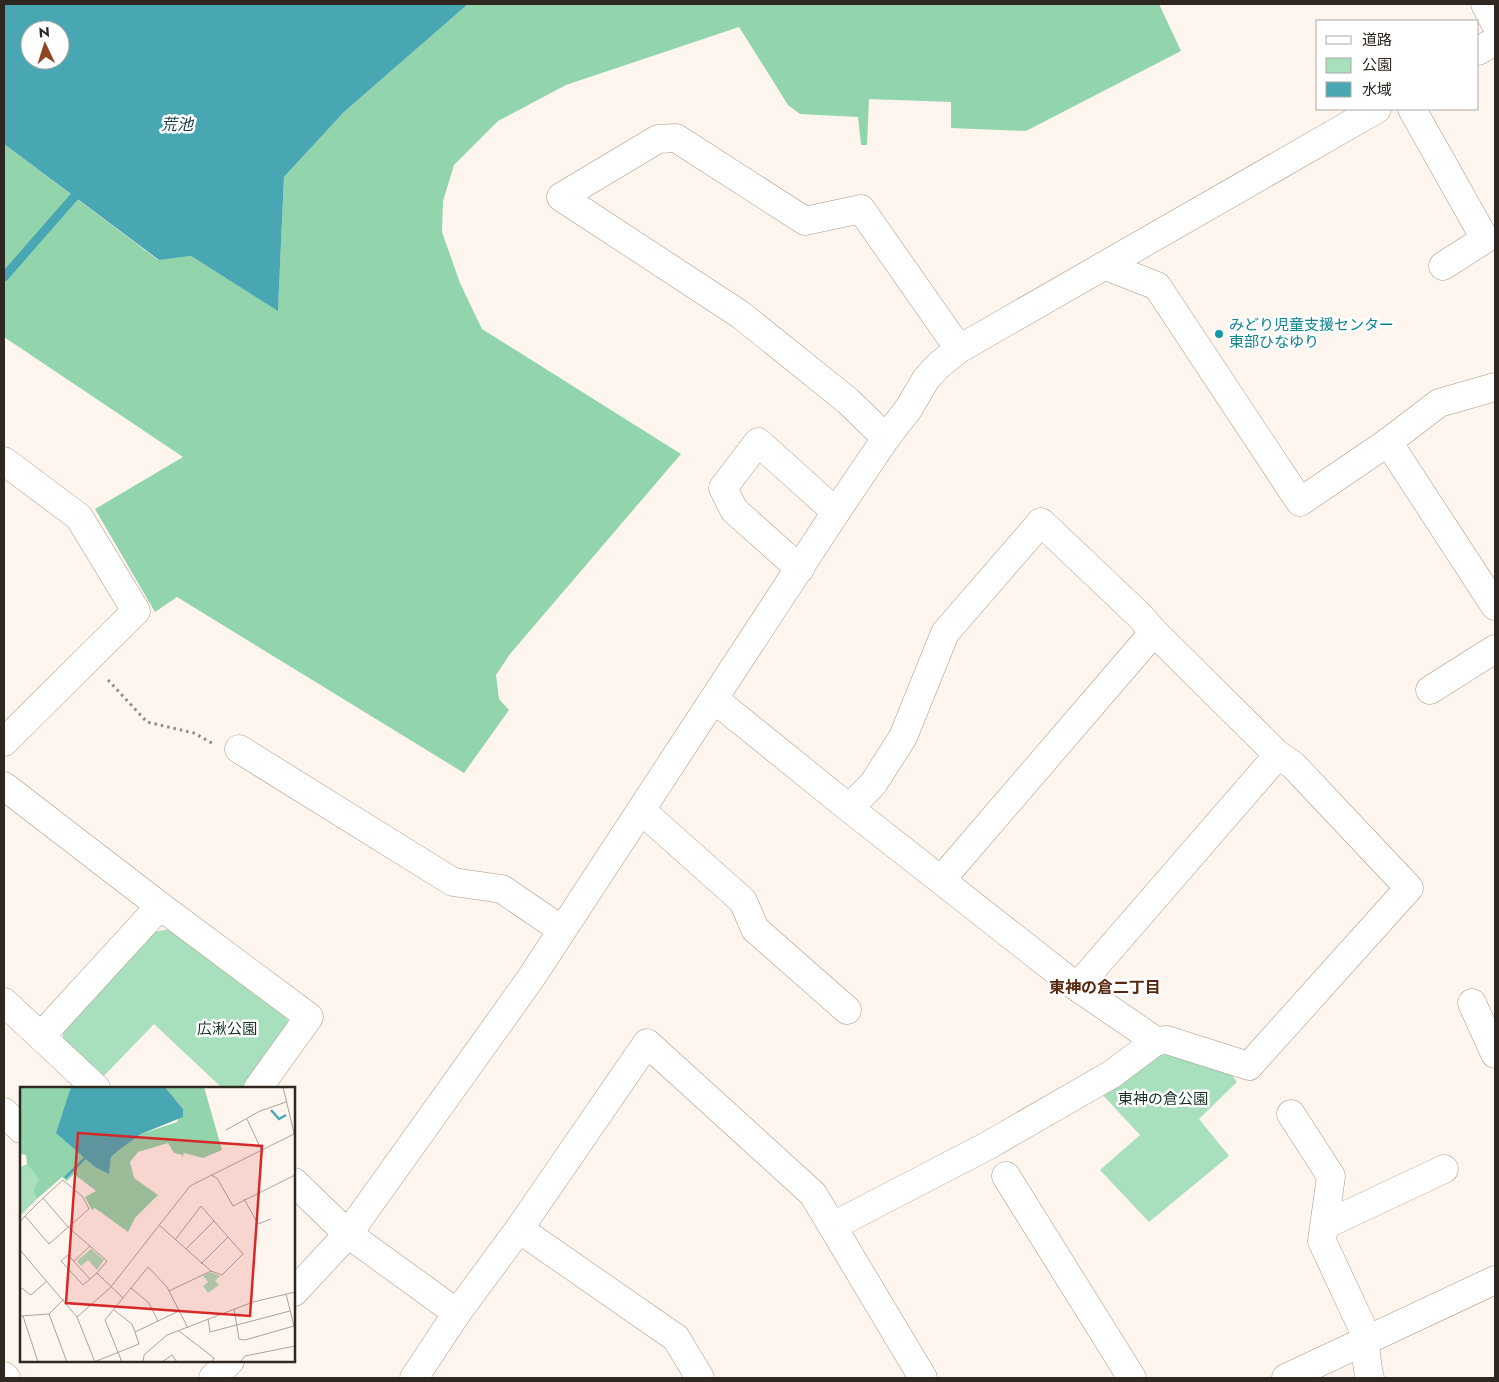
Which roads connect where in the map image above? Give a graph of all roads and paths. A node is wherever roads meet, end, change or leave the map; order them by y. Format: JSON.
{"nodes":[{"id":1,"x":1485,"y":4,"type":"edge"},
{"id":2,"x":1495,"y":23,"type":"edge"},
{"id":3,"x":1495,"y":41,"type":"edge"},
{"id":4,"x":1479,"y":50,"type":"edge"},
{"id":5,"x":1375,"y":110,"type":"edge"},
{"id":6,"x":1413,"y":110,"type":"edge"},
{"id":7,"x":1106,"y":266,"type":"junction"},
{"id":8,"x":1442,"y":266,"type":"dead end"},
{"id":9,"x":959,"y":349,"type":"junction"},
{"id":10,"x":1495,"y":387,"type":"edge"},
{"id":11,"x":886,"y":438,"type":"junction"},
{"id":12,"x":1388,"y":442,"type":"junction"},
{"id":13,"x":4,"y":461,"type":"edge"},
{"id":14,"x":836,"y":512,"type":"junction"},
{"id":15,"x":800,"y":569,"type":"junction"},
{"id":16,"x":1495,"y":606,"type":"edge"},
{"id":17,"x":1154,"y":632,"type":"junction"},
{"id":18,"x":1495,"y":649,"type":"edge"},
{"id":19,"x":88,"y":660,"type":"junction"},
{"id":20,"x":1430,"y":690,"type":"dead end"},
{"id":21,"x":714,"y":699,"type":"junction"},
{"id":22,"x":4,"y":742,"type":"edge"},
{"id":23,"x":239,"y":749,"type":"joint"},
{"id":24,"x":1278,"y":755,"type":"junction"},
{"id":25,"x":4,"y":786,"type":"edge"},
{"id":26,"x":848,"y":808,"type":"junction"},
{"id":27,"x":641,"y":810,"type":"junction"},
{"id":28,"x":941,"y":880,"type":"junction"},
{"id":29,"x":160,"y":906,"type":"junction"},
{"id":30,"x":562,"y":930,"type":"junction"},
{"id":31,"x":1077,"y":987,"type":"junction"},
{"id":32,"x":4,"y":1002,"type":"edge"},
{"id":33,"x":1472,"y":1003,"type":"dead end"},
{"id":34,"x":848,"y":1010,"type":"dead end"},
{"id":35,"x":41,"y":1036,"type":"junction"},
{"id":36,"x":1156,"y":1041,"type":"junction"},
{"id":37,"x":1495,"y":1054,"type":"edge"},
{"id":38,"x":95,"y":1087,"type":"edge"},
{"id":39,"x":259,"y":1087,"type":"edge"},
{"id":40,"x":4,"y":1112,"type":"edge"},
{"id":41,"x":1291,"y":1114,"type":"dead end"},
{"id":42,"x":20,"y":1127,"type":"edge"},
{"id":43,"x":1444,"y":1168,"type":"dead end"},
{"id":44,"x":1006,"y":1176,"type":"dead end"},
{"id":45,"x":295,"y":1183,"type":"edge"},
{"id":46,"x":1325,"y":1225,"type":"junction"},
{"id":47,"x":833,"y":1226,"type":"junction"},
{"id":48,"x":519,"y":1229,"type":"junction"},
{"id":49,"x":348,"y":1234,"type":"junction"},
{"id":50,"x":1495,"y":1280,"type":"edge"},
{"id":51,"x":295,"y":1291,"type":"edge"},
{"id":52,"x":457,"y":1313,"type":"junction"},
{"id":53,"x":1366,"y":1341,"type":"junction"},
{"id":54,"x":229,"y":1362,"type":"edge"},
{"id":55,"x":213,"y":1378,"type":"edge"},
{"id":56,"x":414,"y":1378,"type":"edge"},
{"id":57,"x":700,"y":1378,"type":"edge"},
{"id":58,"x":923,"y":1378,"type":"edge"},
{"id":59,"x":1132,"y":1378,"type":"edge"},
{"id":60,"x":1286,"y":1378,"type":"edge"},
{"id":61,"x":1370,"y":1378,"type":"edge"}],
"edges":[{"from":1,"to":2,"type":"street"},
{"from":3,"to":4,"type":"street"},
{"from":5,"to":7,"type":"street"},
{"from":6,"to":8,"type":"street"},
{"from":7,"to":9,"type":"street"},
{"from":7,"to":12,"type":"street"},
{"from":9,"to":11,"type":"street"},
{"from":9,"to":11,"type":"street"},
{"from":10,"to":12,"type":"street"},
{"from":11,"to":14,"type":"street"},
{"from":12,"to":16,"type":"street"},
{"from":13,"to":19,"type":"street"},
{"from":14,"to":15,"type":"street"},
{"from":14,"to":15,"type":"street"},
{"from":15,"to":21,"type":"street"},
{"from":17,"to":24,"type":"street"},
{"from":17,"to":26,"type":"street"},
{"from":17,"to":28,"type":"street"},
{"from":18,"to":20,"type":"street"},
{"from":19,"to":22,"type":"street"},
{"from":19,"to":23,"type":"path"},
{"from":21,"to":26,"type":"street"},
{"from":21,"to":27,"type":"street"},
{"from":23,"to":30,"type":"street"},
{"from":24,"to":31,"type":"street"},
{"from":24,"to":36,"type":"street"},
{"from":25,"to":29,"type":"street"},
{"from":26,"to":28,"type":"street"},
{"from":27,"to":30,"type":"street"},
{"from":27,"to":34,"type":"street"},
{"from":28,"to":31,"type":"street"},
{"from":29,"to":35,"type":"street"},
{"from":29,"to":39,"type":"street"},
{"from":30,"to":49,"type":"street"},
{"from":31,"to":36,"type":"street"},
{"from":32,"to":35,"type":"street"},
{"from":33,"to":37,"type":"street"},
{"from":35,"to":38,"type":"street"},
{"from":36,"to":47,"type":"street"},
{"from":40,"to":42,"type":"street"},
{"from":41,"to":46,"type":"street"},
{"from":43,"to":46,"type":"street"},
{"from":44,"to":59,"type":"street"},
{"from":45,"to":49,"type":"street"},
{"from":46,"to":53,"type":"street"},
{"from":47,"to":48,"type":"street"},
{"from":47,"to":58,"type":"street"},
{"from":48,"to":52,"type":"street"},
{"from":48,"to":57,"type":"street"},
{"from":49,"to":51,"type":"street"},
{"from":49,"to":52,"type":"street"},
{"from":50,"to":53,"type":"street"},
{"from":52,"to":56,"type":"street"},
{"from":53,"to":60,"type":"street"},
{"from":53,"to":61,"type":"street"},
{"from":54,"to":55,"type":"street"}]}
